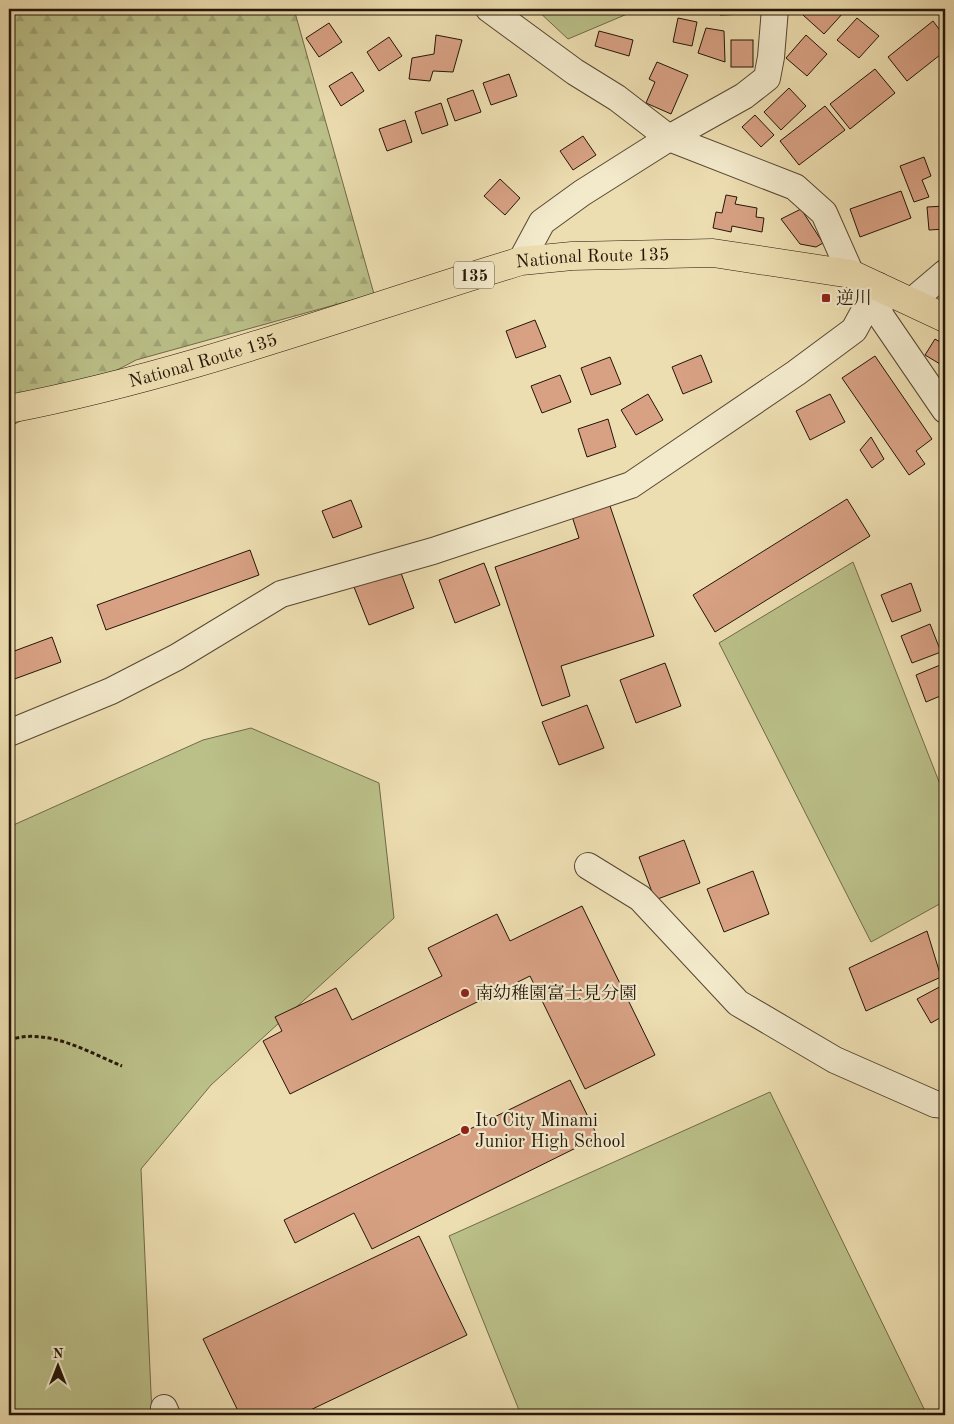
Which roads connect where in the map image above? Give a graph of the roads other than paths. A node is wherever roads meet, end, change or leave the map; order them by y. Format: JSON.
{"nodes":[{"id":1,"x":489,"y":9,"type":"edge"},
{"id":2,"x":506,"y":9,"type":"edge"},
{"id":3,"x":775,"y":9,"type":"edge"},
{"id":4,"x":519,"y":31,"type":"junction"},
{"id":5,"x":669,"y":138,"type":"junction"},
{"id":6,"x":521,"y":261,"type":"junction"},
{"id":7,"x":945,"y":273,"type":"edge"},
{"id":8,"x":851,"y":274,"type":"junction"},
{"id":9,"x":878,"y":286,"type":"junction"},
{"id":10,"x":912,"y":301,"type":"junction"},
{"id":11,"x":945,"y":318,"type":"edge"},
{"id":12,"x":9,"y":409,"type":"edge"},
{"id":13,"x":945,"y":410,"type":"edge"},
{"id":14,"x":9,"y":733,"type":"edge"},
{"id":15,"x":588,"y":866,"type":"dead end"},
{"id":16,"x":945,"y":1105,"type":"edge"}],
"edges":[{"from":1,"to":4,"type":"street"},
{"from":2,"to":4,"type":"street"},
{"from":3,"to":5,"type":"street"},
{"from":4,"to":5,"type":"street"},
{"from":5,"to":6,"type":"street"},
{"from":5,"to":8,"type":"street"},
{"from":6,"to":8,"type":"highway","name":"National Route 135","number":"135"},
{"from":6,"to":12,"type":"highway","name":"National Route 135","number":"135"},
{"from":7,"to":10,"type":"street"},
{"from":8,"to":9,"type":"highway","name":"National Route 135","number":"135"},
{"from":9,"to":10,"type":"highway","name":"National Route 135","number":"135"},
{"from":9,"to":13,"type":"street"},
{"from":9,"to":14,"type":"street"},
{"from":10,"to":11,"type":"highway","name":"National Route 135","number":"135"},
{"from":15,"to":16,"type":"street"}]}
